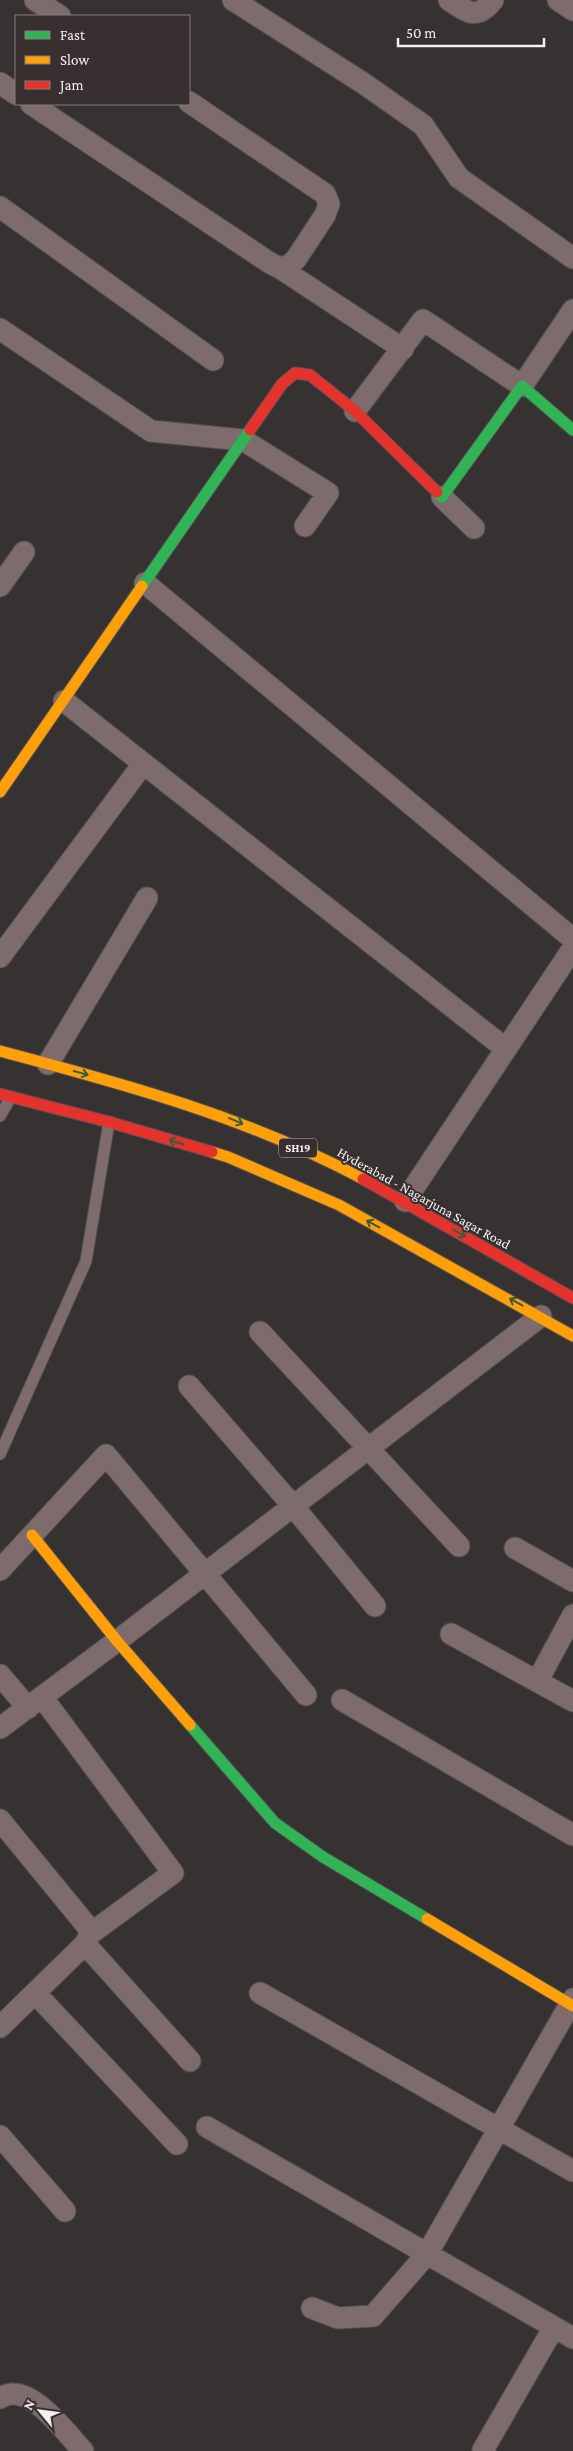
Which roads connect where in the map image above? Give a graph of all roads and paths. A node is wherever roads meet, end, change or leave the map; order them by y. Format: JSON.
{"nodes":[{"id":1,"x":35,"y":0,"type":"edge"},
{"id":2,"x":232,"y":0,"type":"edge"},
{"id":3,"x":449,"y":0,"type":"edge"},
{"id":4,"x":493,"y":0,"type":"edge"},
{"id":5,"x":558,"y":0,"type":"edge"},
{"id":6,"x":573,"y":10,"type":"edge"},
{"id":7,"x":58,"y":15,"type":"edge"},
{"id":8,"x":0,"y":83,"type":"edge"},
{"id":9,"x":15,"y":93,"type":"edge"},
{"id":10,"x":190,"y":103,"type":"edge"},
{"id":11,"x":34,"y":105,"type":"edge"},
{"id":12,"x":0,"y":207,"type":"edge"},
{"id":13,"x":573,"y":258,"type":"edge"},
{"id":14,"x":280,"y":268,"type":"junction"},
{"id":15,"x":573,"y":310,"type":"edge"},
{"id":16,"x":0,"y":328,"type":"edge"},
{"id":17,"x":403,"y":349,"type":"junction"},
{"id":18,"x":213,"y":360,"type":"dead end"},
{"id":19,"x":522,"y":386,"type":"junction"},
{"id":20,"x":355,"y":411,"type":"junction"},
{"id":21,"x":573,"y":430,"type":"edge"},
{"id":22,"x":243,"y":440,"type":"junction"},
{"id":23,"x":442,"y":497,"type":"junction"},
{"id":24,"x":305,"y":526,"type":"dead end"},
{"id":25,"x":474,"y":528,"type":"dead end"},
{"id":26,"x":24,"y":552,"type":"dead end"},
{"id":27,"x":145,"y":583,"type":"junction"},
{"id":28,"x":0,"y":586,"type":"edge"},
{"id":29,"x":64,"y":701,"type":"junction"},
{"id":30,"x":143,"y":764,"type":"junction"},
{"id":31,"x":0,"y":792,"type":"edge"},
{"id":32,"x":147,"y":898,"type":"dead end"},
{"id":33,"x":573,"y":939,"type":"edge"},
{"id":34,"x":573,"y":948,"type":"edge"},
{"id":35,"x":0,"y":957,"type":"edge"},
{"id":36,"x":506,"y":1049,"type":"junction"},
{"id":37,"x":0,"y":1051,"type":"edge"},
{"id":38,"x":48,"y":1064,"type":"junction"},
{"id":39,"x":5,"y":1095,"type":"edge"},
{"id":40,"x":0,"y":1116,"type":"edge"},
{"id":41,"x":109,"y":1122,"type":"junction"},
{"id":42,"x":405,"y":1201,"type":"junction"},
{"id":43,"x":573,"y":1298,"type":"edge"},
{"id":44,"x":541,"y":1316,"type":"junction"},
{"id":45,"x":260,"y":1332,"type":"dead end"},
{"id":46,"x":573,"y":1336,"type":"edge"},
{"id":47,"x":189,"y":1386,"type":"dead end"},
{"id":48,"x":368,"y":1448,"type":"junction"},
{"id":49,"x":0,"y":1454,"type":"edge"},
{"id":50,"x":293,"y":1506,"type":"junction"},
{"id":51,"x":32,"y":1535,"type":"junction"},
{"id":52,"x":459,"y":1546,"type":"dead end"},
{"id":53,"x":516,"y":1548,"type":"dead end"},
{"id":54,"x":0,"y":1570,"type":"edge"},
{"id":55,"x":206,"y":1573,"type":"junction"},
{"id":56,"x":573,"y":1581,"type":"edge"},
{"id":57,"x":374,"y":1606,"type":"dead end"},
{"id":58,"x":573,"y":1615,"type":"edge"},
{"id":59,"x":451,"y":1634,"type":"dead end"},
{"id":60,"x":117,"y":1641,"type":"junction"},
{"id":61,"x":0,"y":1674,"type":"edge"},
{"id":62,"x":538,"y":1680,"type":"junction"},
{"id":63,"x":306,"y":1695,"type":"dead end"},
{"id":64,"x":342,"y":1700,"type":"dead end"},
{"id":65,"x":573,"y":1701,"type":"edge"},
{"id":66,"x":35,"y":1703,"type":"junction"},
{"id":67,"x":0,"y":1728,"type":"edge"},
{"id":68,"x":0,"y":1820,"type":"edge"},
{"id":69,"x":573,"y":1835,"type":"edge"},
{"id":70,"x":88,"y":1939,"type":"junction"},
{"id":71,"x":35,"y":1993,"type":"junction"},
{"id":72,"x":260,"y":1993,"type":"dead end"},
{"id":73,"x":572,"y":2003,"type":"edge"},
{"id":74,"x":0,"y":2027,"type":"edge"},
{"id":75,"x":190,"y":2061,"type":"dead end"},
{"id":76,"x":207,"y":2127,"type":"dead end"},
{"id":77,"x":498,"y":2129,"type":"junction"},
{"id":78,"x":0,"y":2136,"type":"edge"},
{"id":79,"x":177,"y":2144,"type":"dead end"},
{"id":80,"x":573,"y":2171,"type":"edge"},
{"id":81,"x":65,"y":2210,"type":"dead end"},
{"id":82,"x":427,"y":2254,"type":"junction"},
{"id":83,"x":312,"y":2308,"type":"dead end"},
{"id":84,"x":554,"y":2327,"type":"junction"},
{"id":85,"x":573,"y":2338,"type":"edge"},
{"id":86,"x":0,"y":2398,"type":"edge"},
{"id":87,"x":82,"y":2451,"type":"edge"},
{"id":88,"x":484,"y":2451,"type":"edge"}],
"edges":[{"from":1,"to":7,"type":"street"},
{"from":2,"to":13,"type":"street"},
{"from":3,"to":4,"type":"street"},
{"from":5,"to":6,"type":"street"},
{"from":8,"to":9,"type":"street"},
{"from":10,"to":14,"type":"street"},
{"from":11,"to":14,"type":"street"},
{"from":12,"to":18,"type":"street"},
{"from":14,"to":17,"type":"street"},
{"from":15,"to":19,"type":"street"},
{"from":16,"to":22,"type":"street"},
{"from":17,"to":19,"type":"street"},
{"from":17,"to":20,"type":"street"},
{"from":19,"to":21,"type":"street"},
{"from":19,"to":23,"type":"street"},
{"from":20,"to":22,"type":"street"},
{"from":20,"to":23,"type":"street"},
{"from":22,"to":24,"type":"street"},
{"from":22,"to":27,"type":"street"},
{"from":23,"to":25,"type":"street"},
{"from":26,"to":28,"type":"street"},
{"from":27,"to":29,"type":"street"},
{"from":27,"to":33,"type":"street"},
{"from":29,"to":30,"type":"street"},
{"from":29,"to":31,"type":"street"},
{"from":30,"to":35,"type":"street"},
{"from":30,"to":36,"type":"street"},
{"from":32,"to":38,"type":"street"},
{"from":34,"to":36,"type":"street"},
{"from":36,"to":42,"type":"street"},
{"from":37,"to":38,"type":"street","name":"Hyderabad - Nagarjuna Sagar Road","number":"SH19"},
{"from":38,"to":42,"type":"street","name":"Hyderabad - Nagarjuna Sagar Road","number":"SH19","one_way":true},
{"from":39,"to":40,"type":"lane"},
{"from":39,"to":41,"type":"street","number":"SH19"},
{"from":44,"to":41,"type":"street","number":"SH19","one_way":true},
{"from":41,"to":49,"type":"lane"},
{"from":42,"to":43,"type":"street","name":"Hyderabad - Nagarjuna Sagar Road","number":"SH19","one_way":true},
{"from":44,"to":46,"type":"street","number":"SH19"},
{"from":44,"to":48,"type":"street"},
{"from":45,"to":48,"type":"street"},
{"from":47,"to":50,"type":"street"},
{"from":48,"to":50,"type":"street"},
{"from":48,"to":52,"type":"street"},
{"from":50,"to":55,"type":"street"},
{"from":50,"to":57,"type":"street"},
{"from":51,"to":54,"type":"street"},
{"from":51,"to":55,"type":"street"},
{"from":51,"to":60,"type":"street"},
{"from":53,"to":56,"type":"street"},
{"from":55,"to":60,"type":"street"},
{"from":55,"to":63,"type":"street"},
{"from":58,"to":62,"type":"street"},
{"from":59,"to":62,"type":"street"},
{"from":60,"to":66,"type":"street"},
{"from":60,"to":73,"type":"street"},
{"from":61,"to":66,"type":"street"},
{"from":62,"to":65,"type":"street"},
{"from":64,"to":69,"type":"street"},
{"from":66,"to":67,"type":"street"},
{"from":66,"to":70,"type":"street"},
{"from":68,"to":70,"type":"street"},
{"from":70,"to":71,"type":"street"},
{"from":70,"to":75,"type":"street"},
{"from":71,"to":74,"type":"street"},
{"from":71,"to":79,"type":"street"},
{"from":72,"to":77,"type":"street"},
{"from":73,"to":77,"type":"street"},
{"from":76,"to":82,"type":"street"},
{"from":77,"to":80,"type":"street"},
{"from":77,"to":82,"type":"street"},
{"from":78,"to":81,"type":"street"},
{"from":82,"to":83,"type":"street"},
{"from":82,"to":84,"type":"street"},
{"from":84,"to":85,"type":"street"},
{"from":84,"to":88,"type":"street"},
{"from":86,"to":87,"type":"street"}]}
